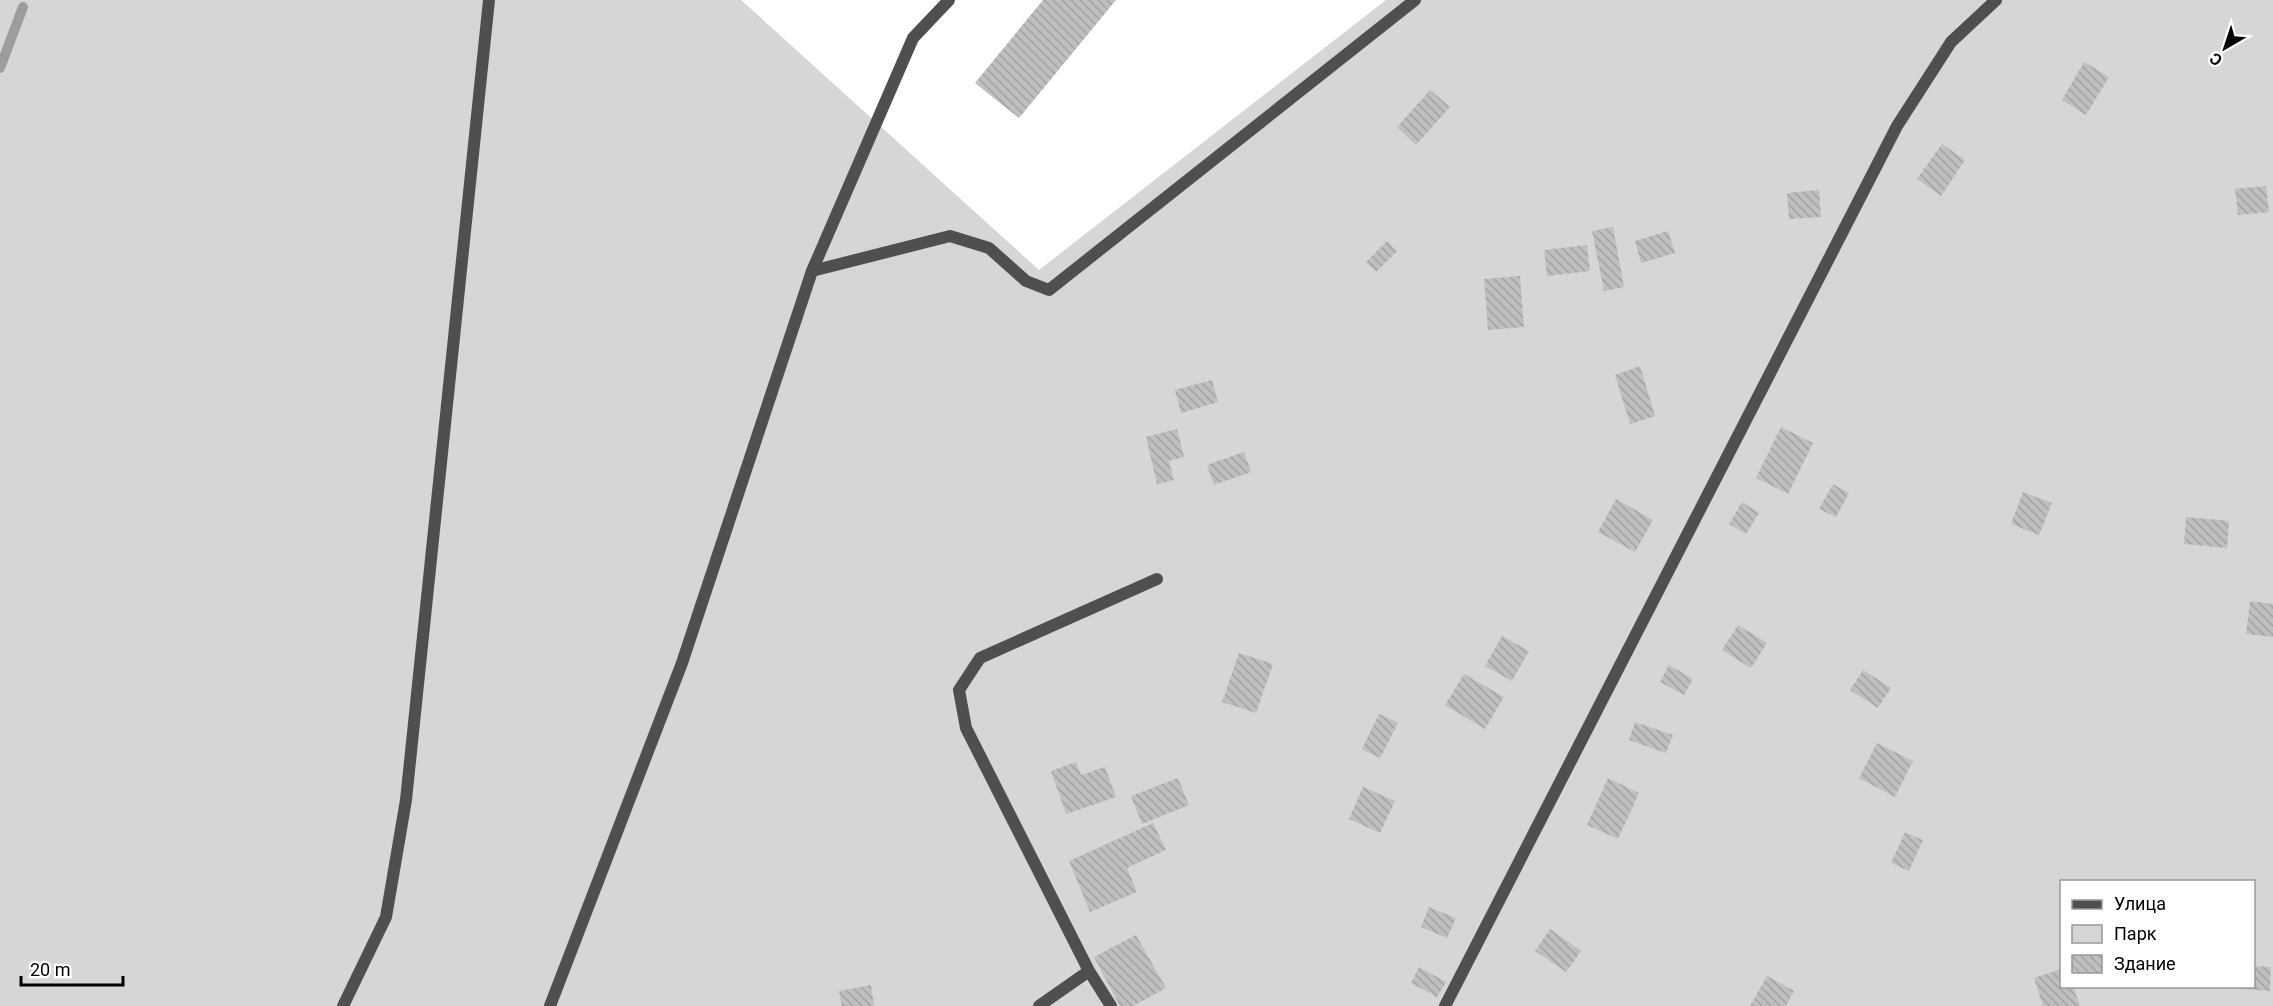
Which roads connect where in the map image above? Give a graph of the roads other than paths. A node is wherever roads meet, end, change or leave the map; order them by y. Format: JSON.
{"nodes":[{"id":1,"x":489,"y":0,"type":"edge"},
{"id":2,"x":949,"y":0,"type":"edge"},
{"id":3,"x":1415,"y":0,"type":"edge"},
{"id":4,"x":1996,"y":0,"type":"edge"},
{"id":5,"x":812,"y":271,"type":"junction"},
{"id":6,"x":1157,"y":579,"type":"dead end"},
{"id":7,"x":1089,"y":971,"type":"junction"},
{"id":8,"x":343,"y":1006,"type":"edge"},
{"id":9,"x":550,"y":1006,"type":"edge"},
{"id":10,"x":1040,"y":1006,"type":"edge"},
{"id":11,"x":1111,"y":1006,"type":"edge"},
{"id":12,"x":1445,"y":1006,"type":"edge"}],
"edges":[{"from":1,"to":8,"type":"street"},
{"from":2,"to":5,"type":"street"},
{"from":3,"to":5,"type":"street"},
{"from":4,"to":12,"type":"street"},
{"from":5,"to":9,"type":"street"},
{"from":6,"to":7,"type":"street"},
{"from":7,"to":10,"type":"street"},
{"from":7,"to":11,"type":"street"}]}
